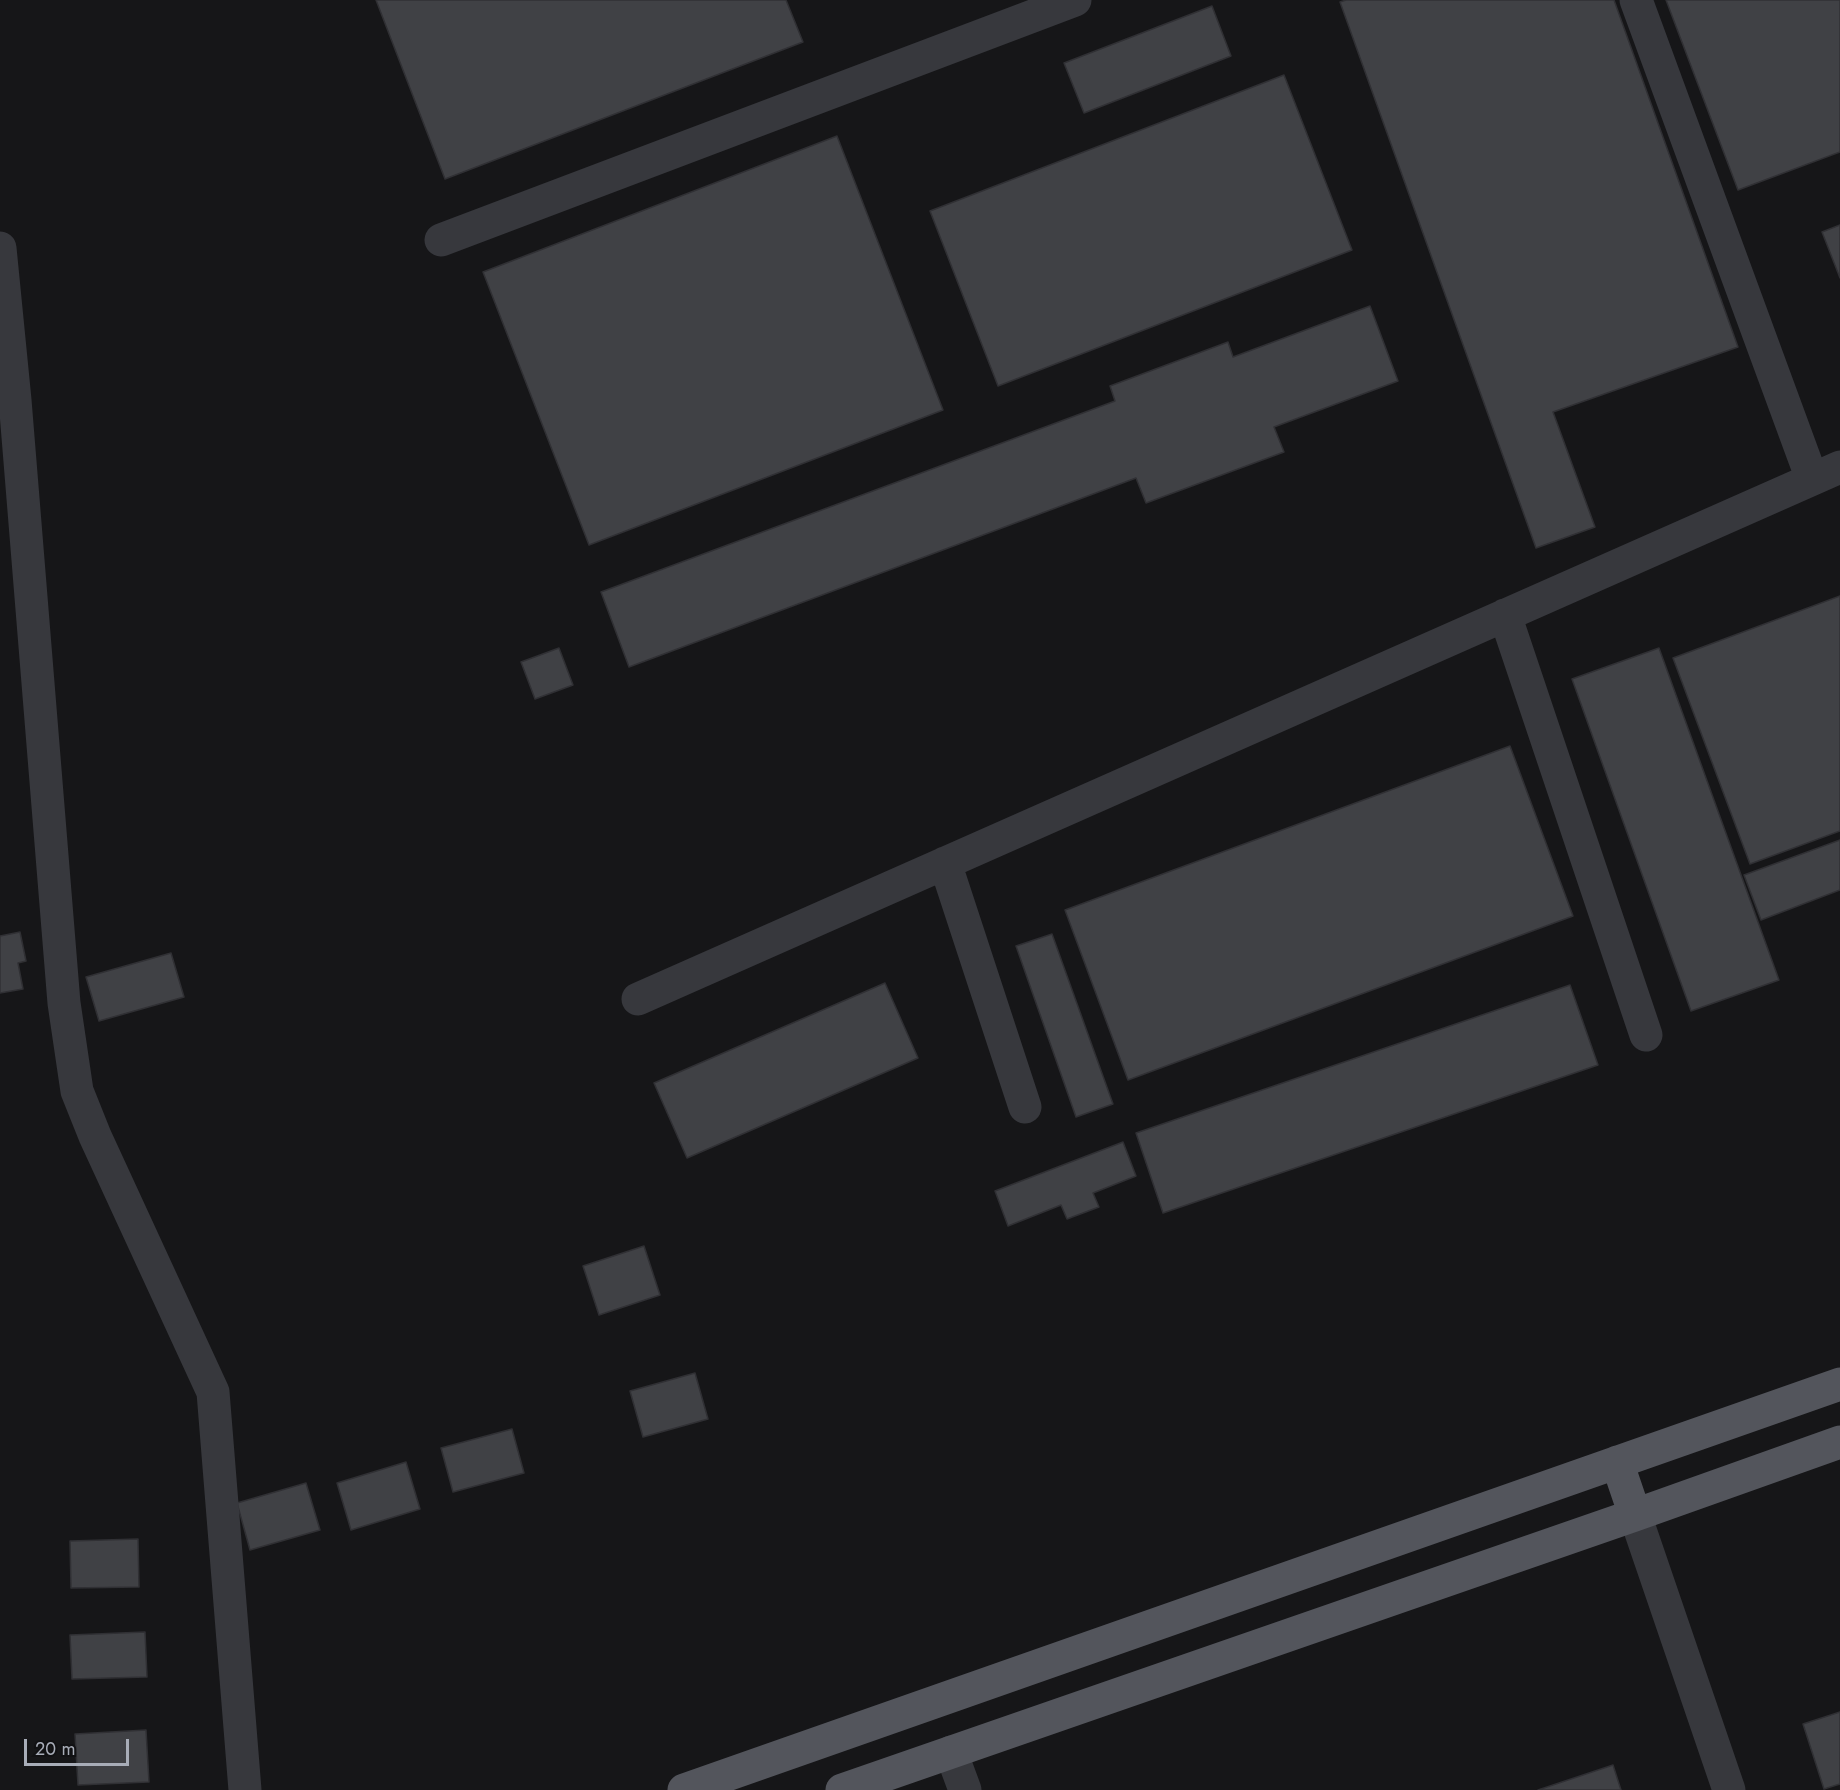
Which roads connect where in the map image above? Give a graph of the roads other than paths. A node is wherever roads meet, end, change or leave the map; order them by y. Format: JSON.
{"nodes":[{"id":1,"x":1075,"y":0,"type":"edge"},
{"id":2,"x":1636,"y":0,"type":"edge"},
{"id":3,"x":1006,"y":12,"type":"edge"},
{"id":4,"x":441,"y":240,"type":"dead end"},
{"id":5,"x":0,"y":248,"type":"edge"},
{"id":6,"x":1826,"y":473,"type":"edge"},
{"id":7,"x":1505,"y":615,"type":"junction"},
{"id":8,"x":945,"y":863,"type":"junction"},
{"id":9,"x":638,"y":999,"type":"dead end"},
{"id":10,"x":1646,"y":1035,"type":"dead end"},
{"id":11,"x":1025,"y":1107,"type":"dead end"},
{"id":12,"x":1840,"y":1384,"type":"edge"},
{"id":13,"x":1840,"y":1442,"type":"edge"},
{"id":14,"x":1617,"y":1462,"type":"junction"},
{"id":15,"x":1635,"y":1515,"type":"junction"},
{"id":16,"x":934,"y":1702,"type":"junction"},
{"id":17,"x":951,"y":1752,"type":"junction"},
{"id":18,"x":245,"y":1790,"type":"edge"},
{"id":19,"x":684,"y":1790,"type":"edge"},
{"id":20,"x":842,"y":1790,"type":"edge"},
{"id":21,"x":965,"y":1790,"type":"edge"},
{"id":22,"x":1729,"y":1790,"type":"edge"}],
"edges":[{"from":1,"to":3,"type":"street"},
{"from":2,"to":6,"type":"street"},
{"from":3,"to":4,"type":"street"},
{"from":5,"to":18,"type":"street"},
{"from":6,"to":7,"type":"street"},
{"from":7,"to":8,"type":"street"},
{"from":7,"to":10,"type":"street"},
{"from":8,"to":9,"type":"street"},
{"from":8,"to":11,"type":"street"},
{"from":12,"to":14,"type":"main road"},
{"from":13,"to":15,"type":"main road"},
{"from":14,"to":15,"type":"main road"},
{"from":14,"to":16,"type":"main road"},
{"from":15,"to":17,"type":"main road"},
{"from":15,"to":22,"type":"street"},
{"from":16,"to":17,"type":"main road"},
{"from":16,"to":19,"type":"main road"},
{"from":17,"to":20,"type":"main road"},
{"from":17,"to":21,"type":"street"}]}
